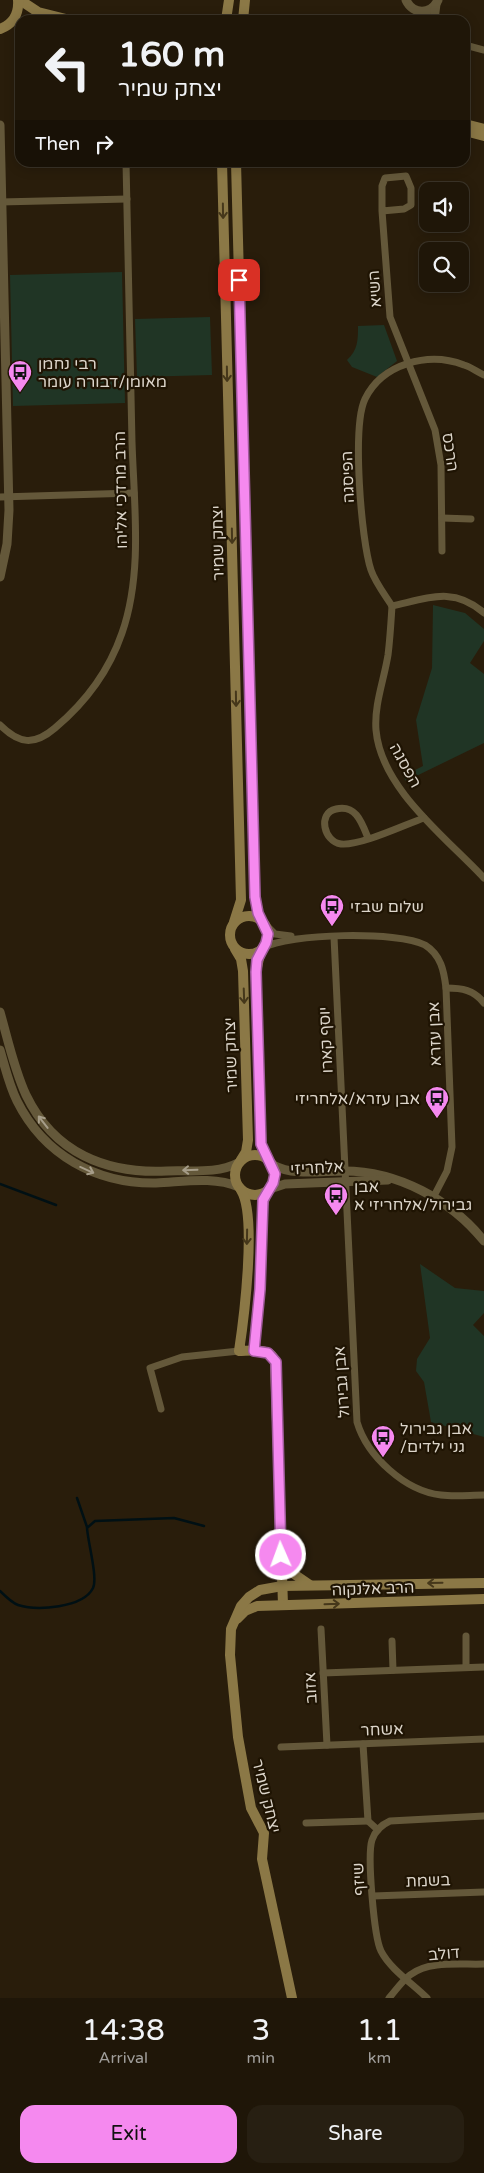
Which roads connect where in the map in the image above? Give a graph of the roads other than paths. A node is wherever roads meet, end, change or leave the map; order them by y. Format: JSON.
{"nodes":[{"id":1,"x":19,"y":0,"type":"edge"},
{"id":2,"x":229,"y":0,"type":"edge"},
{"id":3,"x":245,"y":0,"type":"edge"},
{"id":4,"x":406,"y":0,"type":"edge"},
{"id":5,"x":437,"y":2,"type":"edge"},
{"id":6,"x":414,"y":10,"type":"junction"},
{"id":7,"x":16,"y":15,"type":"edge"},
{"id":8,"x":50,"y":15,"type":"edge"},
{"id":9,"x":227,"y":15,"type":"edge"},
{"id":10,"x":244,"y":15,"type":"edge"},
{"id":11,"x":417,"y":15,"type":"edge"},
{"id":12,"x":435,"y":15,"type":"edge"},
{"id":13,"x":10,"y":24,"type":"edge"},
{"id":14,"x":0,"y":38,"type":"edge"},
{"id":15,"x":470,"y":46,"type":"edge"},
{"id":16,"x":484,"y":50,"type":"edge"},
{"id":17,"x":0,"y":125,"type":"edge"},
{"id":18,"x":470,"y":125,"type":"edge"},
{"id":19,"x":484,"y":129,"type":"edge"},
{"id":20,"x":470,"y":132,"type":"edge"},
{"id":21,"x":484,"y":136,"type":"edge"},
{"id":22,"x":126,"y":167,"type":"edge"},
{"id":23,"x":222,"y":167,"type":"edge"},
{"id":24,"x":236,"y":167,"type":"edge"},
{"id":25,"x":127,"y":199,"type":"junction"},
{"id":26,"x":1,"y":202,"type":"edge"},
{"id":27,"x":382,"y":211,"type":"junction"},
{"id":28,"x":407,"y":363,"type":"junction"},
{"id":29,"x":484,"y":375,"type":"edge"},
{"id":30,"x":134,"y":493,"type":"junction"},
{"id":31,"x":4,"y":497,"type":"edge"},
{"id":32,"x":442,"y":518,"type":"junction"},
{"id":33,"x":471,"y":519,"type":"dead end"},
{"id":34,"x":442,"y":551,"type":"dead end"},
{"id":35,"x":0,"y":577,"type":"edge"},
{"id":36,"x":392,"y":606,"type":"junction"},
{"id":37,"x":484,"y":613,"type":"edge"},
{"id":38,"x":0,"y":725,"type":"edge"},
{"id":39,"x":424,"y":818,"type":"junction"},
{"id":40,"x":368,"y":838,"type":"junction"},
{"id":41,"x":484,"y":878,"type":"edge"},
{"id":42,"x":234,"y":922,"type":"junction"},
{"id":43,"x":264,"y":923,"type":"junction"},
{"id":44,"x":334,"y":937,"type":"junction"},
{"id":45,"x":306,"y":938,"type":"junction"},
{"id":46,"x":235,"y":949,"type":"junction"},
{"id":47,"x":262,"y":949,"type":"junction"},
{"id":48,"x":446,"y":988,"type":"junction"},
{"id":49,"x":484,"y":1003,"type":"edge"},
{"id":50,"x":0,"y":1012,"type":"edge"},
{"id":51,"x":0,"y":1050,"type":"edge"},
{"id":52,"x":269,"y":1161,"type":"junction"},
{"id":53,"x":239,"y":1162,"type":"junction"},
{"id":54,"x":345,"y":1171,"type":"junction"},
{"id":55,"x":346,"y":1181,"type":"junction"},
{"id":56,"x":397,"y":1181,"type":"junction"},
{"id":57,"x":240,"y":1188,"type":"junction"},
{"id":58,"x":269,"y":1190,"type":"junction"},
{"id":59,"x":434,"y":1196,"type":"junction"},
{"id":60,"x":484,"y":1241,"type":"edge"},
{"id":61,"x":239,"y":1351,"type":"junction"},
{"id":62,"x":254,"y":1351,"type":"junction"},
{"id":63,"x":161,"y":1409,"type":"dead end"},
{"id":64,"x":484,"y":1495,"type":"edge"},
{"id":65,"x":281,"y":1555,"type":"junction"},
{"id":66,"x":484,"y":1583,"type":"edge"},
{"id":67,"x":311,"y":1585,"type":"junction"},
{"id":68,"x":282,"y":1586,"type":"junction"},
{"id":69,"x":484,"y":1599,"type":"edge"},
{"id":70,"x":283,"y":1605,"type":"junction"},
{"id":71,"x":232,"y":1629,"type":"junction"},
{"id":72,"x":321,"y":1629,"type":"dead end"},
{"id":73,"x":466,"y":1636,"type":"dead end"},
{"id":74,"x":392,"y":1641,"type":"dead end"},
{"id":75,"x":484,"y":1667,"type":"edge"},
{"id":76,"x":466,"y":1668,"type":"junction"},
{"id":77,"x":393,"y":1670,"type":"junction"},
{"id":78,"x":323,"y":1673,"type":"junction"},
{"id":79,"x":484,"y":1739,"type":"edge"},
{"id":80,"x":363,"y":1744,"type":"junction"},
{"id":81,"x":327,"y":1745,"type":"junction"},
{"id":82,"x":281,"y":1747,"type":"dead end"},
{"id":83,"x":484,"y":1816,"type":"edge"},
{"id":84,"x":368,"y":1821,"type":"junction"},
{"id":85,"x":306,"y":1823,"type":"dead end"},
{"id":86,"x":378,"y":1830,"type":"junction"},
{"id":87,"x":484,"y":1892,"type":"edge"},
{"id":88,"x":373,"y":1896,"type":"junction"},
{"id":89,"x":484,"y":1964,"type":"edge"},
{"id":90,"x":406,"y":1978,"type":"junction"},
{"id":91,"x":292,"y":1998,"type":"edge"},
{"id":92,"x":389,"y":1998,"type":"edge"},
{"id":93,"x":427,"y":1998,"type":"edge"}],
"edges":[{"from":1,"to":7,"type":"main road"},
{"from":1,"to":8,"type":"main road"},
{"from":2,"to":9,"type":"main road"},
{"from":3,"to":10,"type":"main road"},
{"from":4,"to":6,"type":"street"},
{"from":5,"to":6,"type":"street"},
{"from":5,"to":12,"type":"street"},
{"from":6,"to":11,"type":"street"},
{"from":13,"to":14,"type":"street"},
{"from":15,"to":16,"type":"street"},
{"from":17,"to":26,"type":"street"},
{"from":18,"to":19,"type":"main road"},
{"from":20,"to":21,"type":"main road"},
{"from":22,"to":25,"type":"street","name":"הרב מרדכי אליהו"},
{"from":23,"to":42,"type":"main road","name":"יצחק שמיר","one_way":true},
{"from":24,"to":43,"type":"main road","name":"יצחק שמיר"},
{"from":25,"to":26,"type":"street"},
{"from":25,"to":30,"type":"street","name":"הרב מרדכי אליהו"},
{"from":26,"to":31,"type":"street"},
{"from":27,"to":27,"type":"street","name":"השיא"},
{"from":27,"to":28,"type":"street","name":"השיא"},
{"from":28,"to":29,"type":"street"},
{"from":28,"to":32,"type":"street","name":"הרכס"},
{"from":28,"to":36,"type":"street","name":"הפיסגה"},
{"from":30,"to":31,"type":"street"},
{"from":30,"to":38,"type":"street","name":"הרב מרדכי אליהו"},
{"from":31,"to":35,"type":"street"},
{"from":32,"to":33,"type":"street"},
{"from":32,"to":34,"type":"street","name":"הרכס"},
{"from":36,"to":37,"type":"street"},
{"from":36,"to":39,"type":"street","name":"הפסגה"},
{"from":39,"to":40,"type":"street"},
{"from":39,"to":41,"type":"street","name":"הפסגה"},
{"from":40,"to":40,"type":"street"},
{"from":42,"to":43,"type":"main road"},
{"from":42,"to":46,"type":"main road"},
{"from":43,"to":45,"type":"street"},
{"from":43,"to":47,"type":"main road"},
{"from":44,"to":45,"type":"street"},
{"from":44,"to":48,"type":"street"},
{"from":44,"to":54,"type":"street","name":"יוסף קארו"},
{"from":45,"to":47,"type":"street"},
{"from":46,"to":47,"type":"main road"},
{"from":46,"to":53,"type":"main road","name":"יצחק שמיר","one_way":true},
{"from":47,"to":52,"type":"main road","name":"יצחק שמיר"},
{"from":48,"to":49,"type":"street"},
{"from":48,"to":59,"type":"street","name":"אבן עזרא"},
{"from":53,"to":50,"type":"street","one_way":true},
{"from":51,"to":57,"type":"street","one_way":true},
{"from":52,"to":53,"type":"main road"},
{"from":52,"to":54,"type":"street","name":"אלחריזי"},
{"from":52,"to":58,"type":"main road"},
{"from":53,"to":57,"type":"main road"},
{"from":54,"to":55,"type":"street","name":"יוסף קארו"},
{"from":54,"to":56,"type":"street","name":"אלחריזי"},
{"from":55,"to":56,"type":"street","name":"אלחריזי"},
{"from":55,"to":58,"type":"street","name":"אלחריזי"},
{"from":55,"to":64,"type":"street","name":"אבן גבירול"},
{"from":56,"to":59,"type":"street","name":"אלחריזי"},
{"from":57,"to":58,"type":"main road"},
{"from":57,"to":61,"type":"main road","one_way":true},
{"from":58,"to":62,"type":"main road"},
{"from":59,"to":60,"type":"street","name":"אלחריזי"},
{"from":61,"to":62,"type":"main road"},
{"from":61,"to":63,"type":"street"},
{"from":62,"to":65,"type":"main road"},
{"from":65,"to":67,"type":"main road","name":"הרב אלנקוה"},
{"from":65,"to":68,"type":"main road"},
{"from":66,"to":67,"type":"main road","name":"הרב אלנקוה","one_way":true},
{"from":67,"to":68,"type":"main road","name":"הרב אלנקוה"},
{"from":68,"to":70,"type":"main road"},
{"from":68,"to":71,"type":"main road","name":"יצחק שמיר"},
{"from":70,"to":69,"type":"main road","name":"הרב אלנקוה","one_way":true},
{"from":70,"to":71,"type":"main road"},
{"from":71,"to":91,"type":"main road","name":"יצחק שמיר"},
{"from":72,"to":78,"type":"street","name":"אזוב"},
{"from":73,"to":76,"type":"street"},
{"from":74,"to":77,"type":"street"},
{"from":75,"to":76,"type":"street"},
{"from":76,"to":77,"type":"street"},
{"from":77,"to":78,"type":"street"},
{"from":78,"to":81,"type":"street","name":"אזוב"},
{"from":79,"to":80,"type":"street","name":"אשחר"},
{"from":80,"to":81,"type":"street","name":"אשחר"},
{"from":80,"to":84,"type":"street"},
{"from":81,"to":82,"type":"street","name":"אשחר"},
{"from":83,"to":86,"type":"street"},
{"from":84,"to":85,"type":"street"},
{"from":84,"to":86,"type":"street"},
{"from":86,"to":88,"type":"street","name":"שיזף"},
{"from":87,"to":88,"type":"street","name":"בשמת"},
{"from":88,"to":90,"type":"street","name":"שיזף"},
{"from":89,"to":90,"type":"street","name":"דולב"},
{"from":90,"to":92,"type":"street","name":"דולב"},
{"from":90,"to":93,"type":"street","name":"שיזף"}]}
